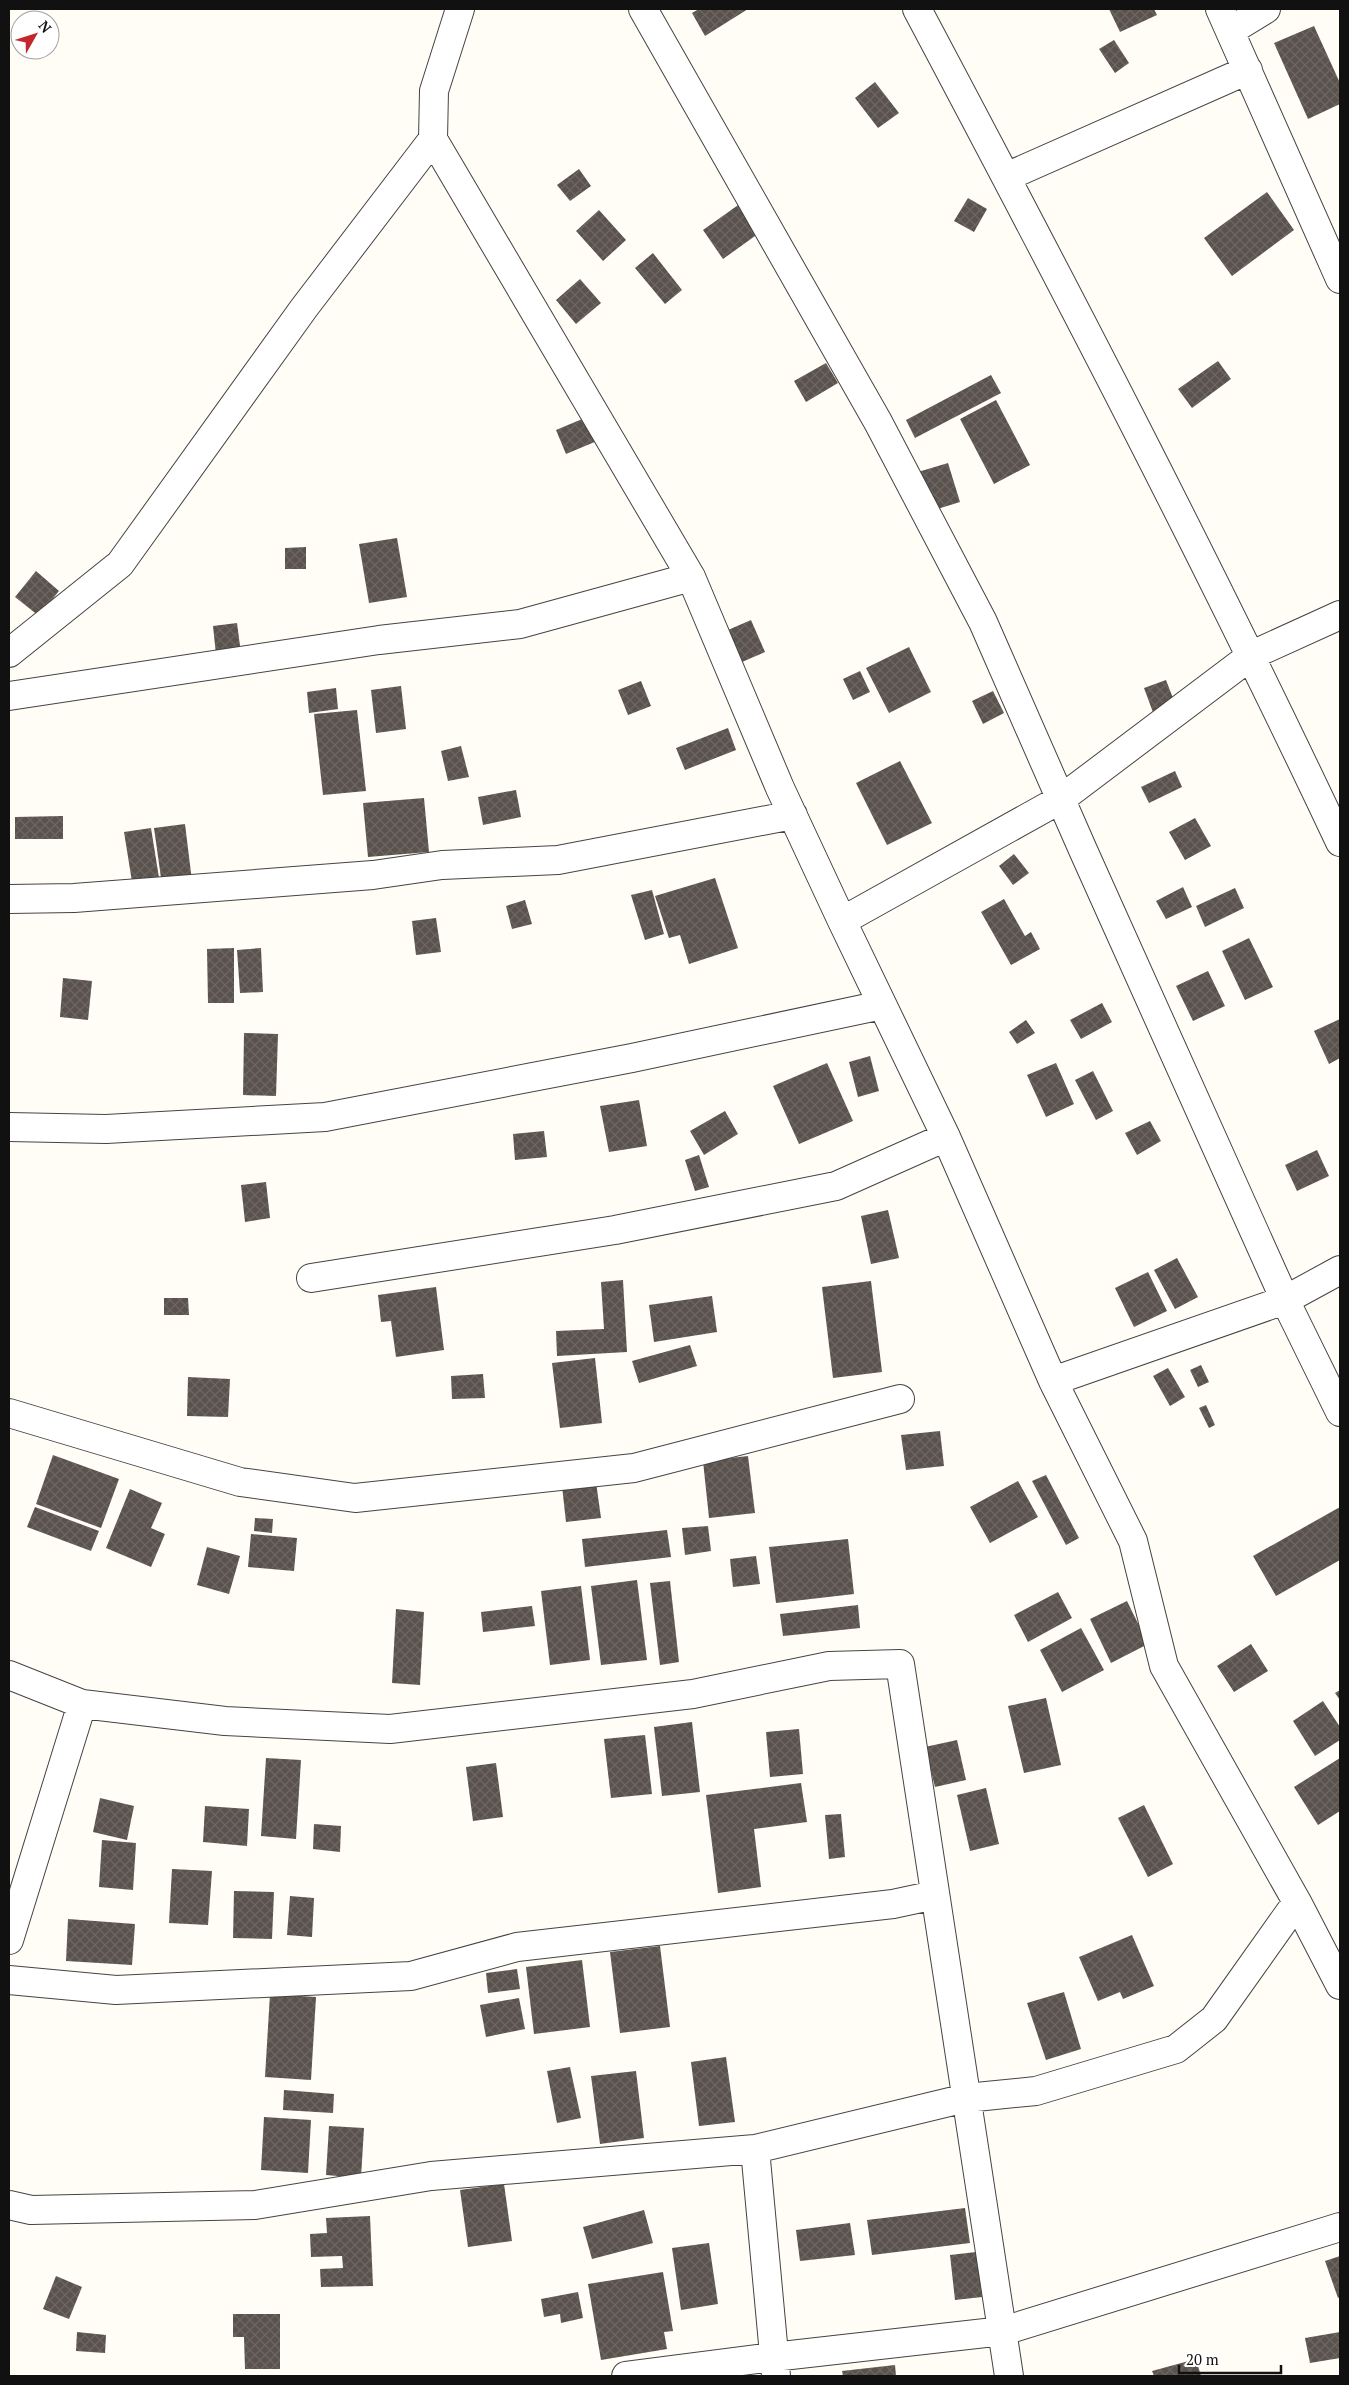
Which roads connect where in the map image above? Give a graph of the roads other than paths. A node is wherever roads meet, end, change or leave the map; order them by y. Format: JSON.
{"nodes":[{"id":1,"x":460,"y":9,"type":"edge"},
{"id":2,"x":643,"y":9,"type":"edge"},
{"id":3,"x":917,"y":9,"type":"edge"},
{"id":4,"x":1266,"y":9,"type":"edge"},
{"id":5,"x":1225,"y":20,"type":"edge"},
{"id":6,"x":1248,"y":70,"type":"junction"},
{"id":7,"x":433,"y":139,"type":"junction"},
{"id":8,"x":1006,"y":177,"type":"junction"},
{"id":9,"x":1340,"y":280,"type":"edge"},
{"id":10,"x":691,"y":577,"type":"junction"},
{"id":11,"x":1340,"y":615,"type":"edge"},
{"id":12,"x":9,"y":653,"type":"edge"},
{"id":13,"x":1252,"y":655,"type":"junction"},
{"id":14,"x":9,"y":696,"type":"edge"},
{"id":15,"x":1060,"y":799,"type":"junction"},
{"id":16,"x":793,"y":815,"type":"junction"},
{"id":17,"x":1340,"y":842,"type":"edge"},
{"id":18,"x":9,"y":899,"type":"edge"},
{"id":19,"x":842,"y":921,"type":"junction"},
{"id":20,"x":882,"y":1005,"type":"junction"},
{"id":21,"x":9,"y":1127,"type":"edge"},
{"id":22,"x":946,"y":1137,"type":"junction"},
{"id":23,"x":1340,"y":1270,"type":"edge"},
{"id":24,"x":311,"y":1278,"type":"dead end"},
{"id":25,"x":1285,"y":1300,"type":"junction"},
{"id":26,"x":1053,"y":1381,"type":"junction"},
{"id":27,"x":900,"y":1399,"type":"dead end"},
{"id":28,"x":1340,"y":1412,"type":"edge"},
{"id":29,"x":9,"y":1413,"type":"edge"},
{"id":30,"x":9,"y":1675,"type":"edge"},
{"id":31,"x":82,"y":1704,"type":"junction"},
{"id":32,"x":936,"y":1895,"type":"junction"},
{"id":33,"x":1297,"y":1902,"type":"junction"},
{"id":34,"x":9,"y":1940,"type":"edge"},
{"id":35,"x":9,"y":1980,"type":"edge"},
{"id":36,"x":1340,"y":1985,"type":"edge"},
{"id":37,"x":966,"y":2098,"type":"junction"},
{"id":38,"x":755,"y":2149,"type":"junction"},
{"id":39,"x":9,"y":2205,"type":"edge"},
{"id":40,"x":1340,"y":2227,"type":"edge"},
{"id":41,"x":1003,"y":2331,"type":"junction"},
{"id":42,"x":774,"y":2367,"type":"edge"},
{"id":43,"x":626,"y":2376,"type":"edge"},
{"id":44,"x":1009,"y":2376,"type":"edge"}],
"edges":[{"from":1,"to":7,"type":"street"},
{"from":2,"to":15,"type":"street"},
{"from":3,"to":8,"type":"street"},
{"from":4,"to":5,"type":"street"},
{"from":5,"to":6,"type":"street"},
{"from":6,"to":8,"type":"street"},
{"from":6,"to":9,"type":"street"},
{"from":7,"to":10,"type":"street"},
{"from":7,"to":12,"type":"street"},
{"from":8,"to":13,"type":"street"},
{"from":10,"to":14,"type":"street"},
{"from":10,"to":16,"type":"street"},
{"from":11,"to":13,"type":"street"},
{"from":13,"to":15,"type":"street"},
{"from":13,"to":17,"type":"street"},
{"from":15,"to":19,"type":"street"},
{"from":15,"to":25,"type":"street"},
{"from":16,"to":18,"type":"street"},
{"from":16,"to":19,"type":"street"},
{"from":19,"to":20,"type":"street"},
{"from":20,"to":21,"type":"street"},
{"from":20,"to":22,"type":"street"},
{"from":22,"to":24,"type":"street"},
{"from":22,"to":26,"type":"street"},
{"from":23,"to":25,"type":"street"},
{"from":25,"to":26,"type":"street"},
{"from":25,"to":28,"type":"street"},
{"from":26,"to":33,"type":"street"},
{"from":27,"to":29,"type":"street"},
{"from":30,"to":31,"type":"street"},
{"from":31,"to":32,"type":"street"},
{"from":31,"to":34,"type":"street"},
{"from":32,"to":35,"type":"street"},
{"from":32,"to":37,"type":"street"},
{"from":33,"to":36,"type":"street"},
{"from":33,"to":37,"type":"street"},
{"from":37,"to":38,"type":"street"},
{"from":37,"to":41,"type":"street"},
{"from":38,"to":39,"type":"street"},
{"from":38,"to":42,"type":"street"},
{"from":40,"to":41,"type":"street"},
{"from":41,"to":42,"type":"street"},
{"from":41,"to":44,"type":"street"},
{"from":42,"to":43,"type":"street"}]}
